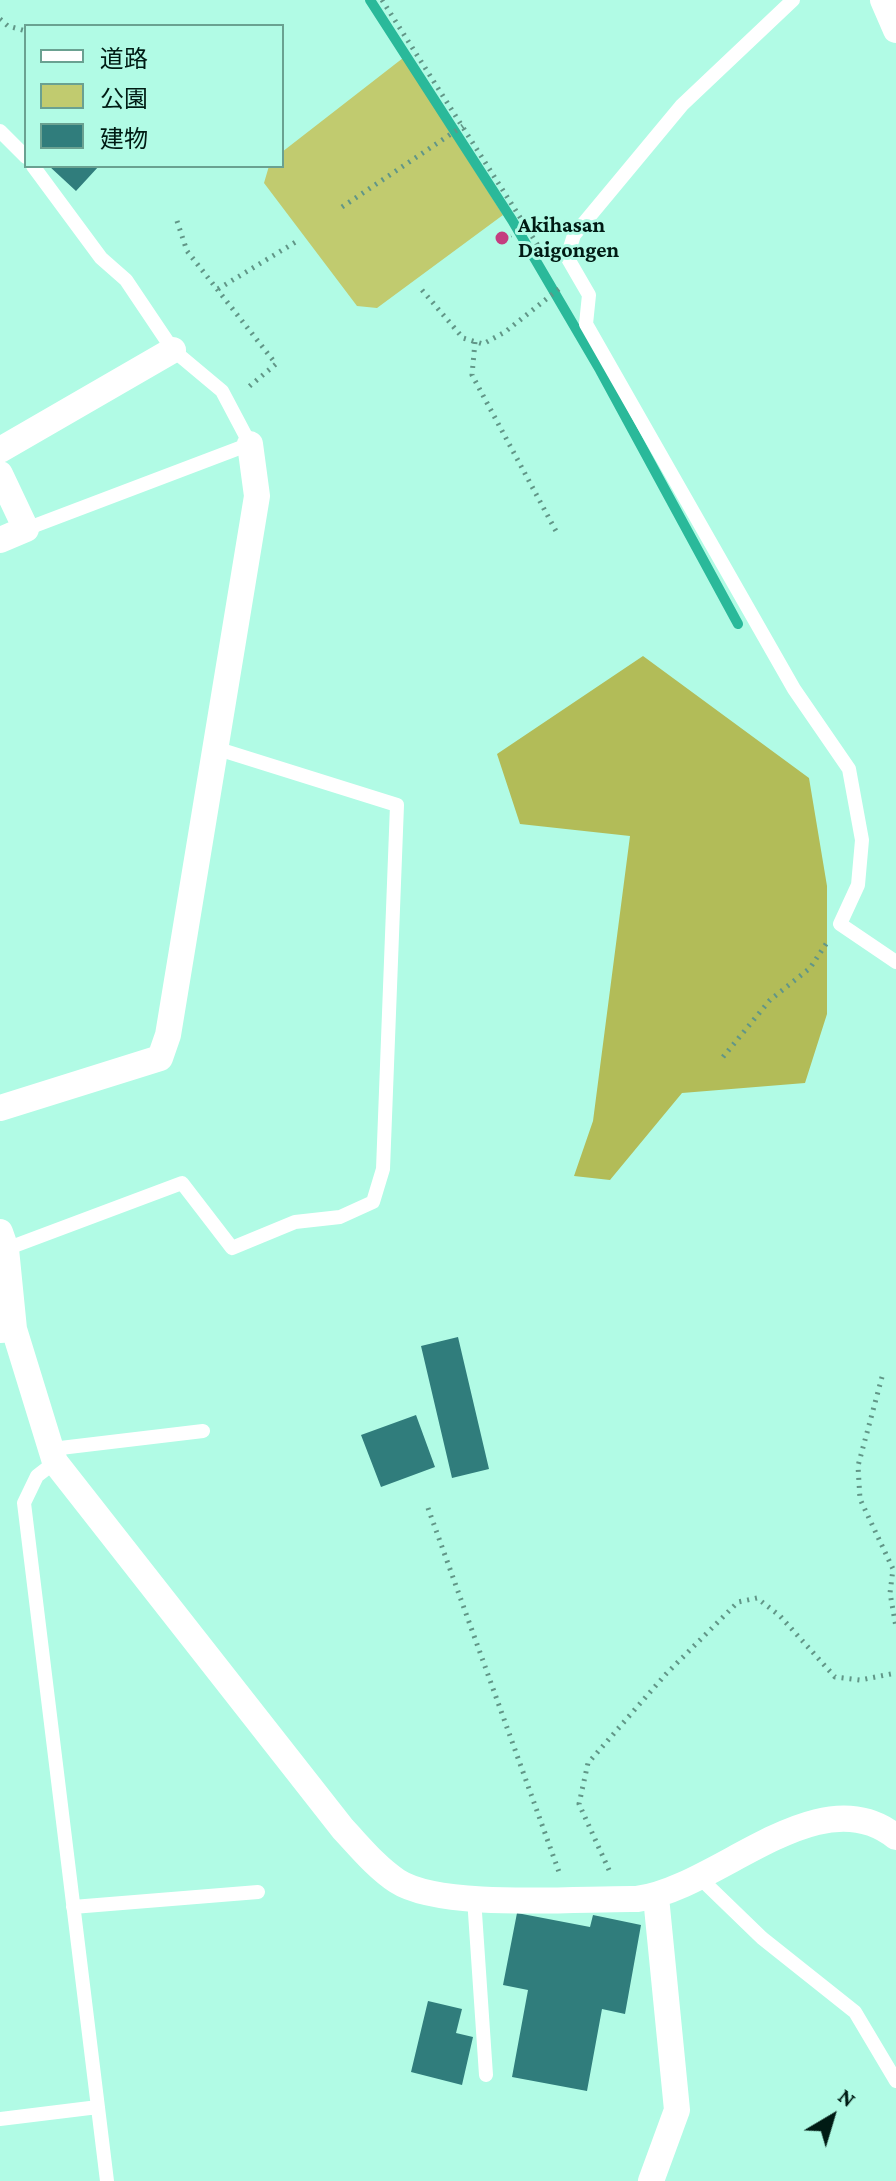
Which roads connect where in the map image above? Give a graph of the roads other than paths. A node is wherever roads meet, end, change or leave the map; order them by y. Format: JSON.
{"nodes":[{"id":1,"x":793,"y":0,"type":"edge"},
{"id":2,"x":883,"y":0,"type":"edge"},
{"id":3,"x":896,"y":30,"type":"edge"},
{"id":4,"x":0,"y":131,"type":"edge"},
{"id":5,"x":24,"y":155,"type":"edge"},
{"id":6,"x":34,"y":168,"type":"edge"},
{"id":7,"x":173,"y":350,"type":"junction"},
{"id":8,"x":250,"y":444,"type":"junction"},
{"id":9,"x":0,"y":450,"type":"edge"},
{"id":10,"x":0,"y":474,"type":"edge"},
{"id":11,"x":26,"y":529,"type":"junction"},
{"id":12,"x":0,"y":540,"type":"edge"},
{"id":13,"x":215,"y":748,"type":"junction"},
{"id":14,"x":896,"y":962,"type":"edge"},
{"id":15,"x":0,"y":1108,"type":"edge"},
{"id":16,"x":3,"y":1240,"type":"edge"},
{"id":17,"x":7,"y":1329,"type":"edge"},
{"id":18,"x":203,"y":1431,"type":"dead end"},
{"id":19,"x":53,"y":1456,"type":"junction"},
{"id":20,"x":896,"y":1837,"type":"edge"},
{"id":21,"x":701,"y":1879,"type":"junction"},
{"id":22,"x":258,"y":1892,"type":"dead end"},
{"id":23,"x":474,"y":1898,"type":"junction"},
{"id":24,"x":646,"y":1898,"type":"junction"},
{"id":25,"x":73,"y":1907,"type":"junction"},
{"id":26,"x":486,"y":2075,"type":"dead end"},
{"id":27,"x":896,"y":2081,"type":"edge"},
{"id":28,"x":98,"y":2107,"type":"junction"},
{"id":29,"x":0,"y":2119,"type":"edge"},
{"id":30,"x":107,"y":2181,"type":"edge"},
{"id":31,"x":651,"y":2181,"type":"edge"}],
"edges":[{"from":1,"to":14,"type":"lane"},
{"from":2,"to":3,"type":"street"},
{"from":4,"to":5,"type":"lane"},
{"from":6,"to":7,"type":"lane"},
{"from":7,"to":8,"type":"lane"},
{"from":7,"to":9,"type":"street"},
{"from":8,"to":11,"type":"lane"},
{"from":8,"to":13,"type":"street"},
{"from":10,"to":11,"type":"street"},
{"from":11,"to":12,"type":"street"},
{"from":13,"to":15,"type":"street"},
{"from":13,"to":16,"type":"lane"},
{"from":16,"to":17,"type":"street"},
{"from":17,"to":19,"type":"street"},
{"from":18,"to":19,"type":"lane"},
{"from":19,"to":23,"type":"street"},
{"from":19,"to":25,"type":"lane"},
{"from":20,"to":21,"type":"street"},
{"from":21,"to":24,"type":"street"},
{"from":21,"to":27,"type":"lane"},
{"from":22,"to":25,"type":"lane"},
{"from":23,"to":24,"type":"street"},
{"from":23,"to":26,"type":"lane"},
{"from":24,"to":31,"type":"street"},
{"from":25,"to":28,"type":"lane"},
{"from":28,"to":29,"type":"lane"},
{"from":28,"to":30,"type":"lane"}]}
